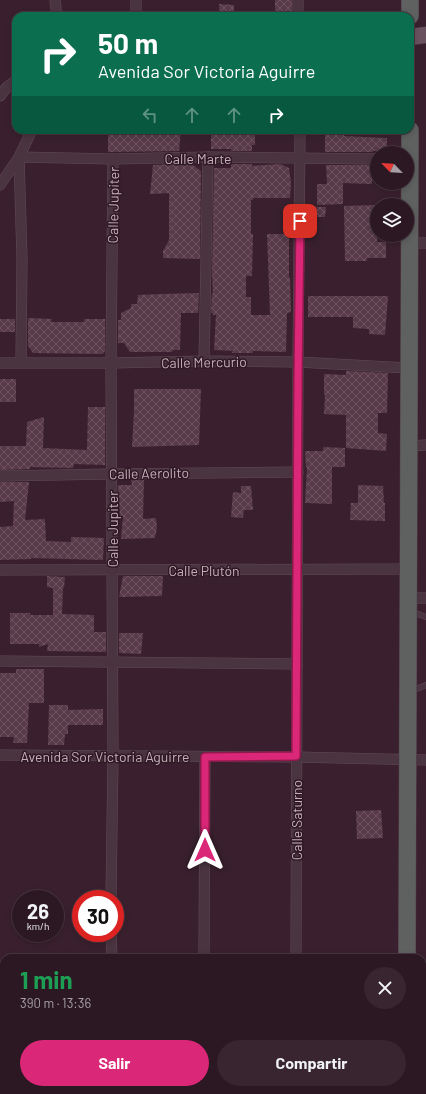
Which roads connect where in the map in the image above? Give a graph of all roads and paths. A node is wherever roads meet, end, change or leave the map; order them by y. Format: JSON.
{"nodes":[{"id":1,"x":55,"y":0,"type":"edge"},
{"id":2,"x":136,"y":0,"type":"edge"},
{"id":3,"x":298,"y":0,"type":"edge"},
{"id":4,"x":410,"y":0,"type":"edge"},
{"id":5,"x":56,"y":12,"type":"edge"},
{"id":6,"x":136,"y":12,"type":"edge"},
{"id":7,"x":298,"y":12,"type":"edge"},
{"id":8,"x":410,"y":12,"type":"edge"},
{"id":9,"x":426,"y":35,"type":"edge"},
{"id":10,"x":414,"y":36,"type":"edge"},
{"id":11,"x":12,"y":83,"type":"edge"},
{"id":12,"x":0,"y":96,"type":"edge"},
{"id":13,"x":30,"y":134,"type":"edge"},
{"id":14,"x":300,"y":134,"type":"edge"},
{"id":15,"x":410,"y":134,"type":"edge"},
{"id":16,"x":409,"y":146,"type":"edge"},
{"id":17,"x":19,"y":157,"type":"junction"},
{"id":18,"x":208,"y":157,"type":"junction"},
{"id":19,"x":113,"y":159,"type":"junction"},
{"id":20,"x":300,"y":159,"type":"junction"},
{"id":21,"x":370,"y":159,"type":"edge"},
{"id":22,"x":0,"y":185,"type":"edge"},
{"id":23,"x":408,"y":190,"type":"edge"},
{"id":24,"x":409,"y":243,"type":"junction"},
{"id":25,"x":426,"y":243,"type":"edge"},
{"id":26,"x":204,"y":361,"type":"junction"},
{"id":27,"x":21,"y":362,"type":"junction"},
{"id":28,"x":298,"y":362,"type":"junction"},
{"id":29,"x":0,"y":363,"type":"edge"},
{"id":30,"x":111,"y":363,"type":"junction"},
{"id":31,"x":408,"y":368,"type":"junction"},
{"id":32,"x":426,"y":445,"type":"edge"},
{"id":33,"x":408,"y":446,"type":"junction"},
{"id":34,"x":298,"y":472,"type":"junction"},
{"id":35,"x":112,"y":474,"type":"junction"},
{"id":36,"x":0,"y":476,"type":"edge"},
{"id":37,"x":408,"y":569,"type":"junction"},
{"id":38,"x":0,"y":570,"type":"edge"},
{"id":39,"x":112,"y":570,"type":"junction"},
{"id":40,"x":297,"y":570,"type":"junction"},
{"id":41,"x":426,"y":598,"type":"edge"},
{"id":42,"x":408,"y":604,"type":"junction"},
{"id":43,"x":426,"y":617,"type":"edge"},
{"id":44,"x":0,"y":661,"type":"edge"},
{"id":45,"x":113,"y":661,"type":"junction"},
{"id":46,"x":297,"y":664,"type":"junction"},
{"id":47,"x":426,"y":685,"type":"edge"},
{"id":48,"x":408,"y":692,"type":"junction"},
{"id":49,"x":0,"y":755,"type":"edge"},
{"id":50,"x":113,"y":756,"type":"junction"},
{"id":51,"x":296,"y":756,"type":"junction"},
{"id":52,"x":205,"y":757,"type":"junction"},
{"id":53,"x":408,"y":759,"type":"junction"},
{"id":54,"x":426,"y":760,"type":"edge"},
{"id":55,"x":112,"y":890,"type":"edge"},
{"id":56,"x":111,"y":942,"type":"edge"},
{"id":57,"x":112,"y":954,"type":"edge"},
{"id":58,"x":204,"y":954,"type":"edge"},
{"id":59,"x":296,"y":954,"type":"edge"},
{"id":60,"x":407,"y":954,"type":"edge"}],
"edges":[{"from":1,"to":5,"type":"street"},
{"from":2,"to":6,"type":"street"},
{"from":3,"to":7,"type":"street"},
{"from":4,"to":8,"type":"highway"},
{"from":9,"to":10,"type":"main road"},
{"from":11,"to":12,"type":"street"},
{"from":13,"to":17,"type":"street"},
{"from":14,"to":20,"type":"street","name":"Calle Saturno"},
{"from":15,"to":16,"type":"highway"},
{"from":17,"to":19,"type":"street","name":"Calle Marte"},
{"from":17,"to":22,"type":"street"},
{"from":17,"to":27,"type":"street"},
{"from":18,"to":19,"type":"street","name":"Calle Marte"},
{"from":18,"to":20,"type":"street","name":"Calle Marte"},
{"from":18,"to":26,"type":"street"},
{"from":19,"to":30,"type":"street","name":"Calle Jupiter"},
{"from":20,"to":21,"type":"street","name":"Calle Marte"},
{"from":20,"to":28,"type":"street","name":"Calle Saturno"},
{"from":23,"to":24,"type":"highway"},
{"from":24,"to":25,"type":"street"},
{"from":24,"to":31,"type":"highway"},
{"from":26,"to":28,"type":"street","name":"Calle Mercurio"},
{"from":26,"to":30,"type":"street","name":"Calle Mercurio"},
{"from":27,"to":29,"type":"street","name":"Calle Mercurio"},
{"from":27,"to":30,"type":"street","name":"Calle Mercurio"},
{"from":28,"to":31,"type":"street","name":"Calle Mercurio"},
{"from":28,"to":34,"type":"street","name":"Calle Saturno"},
{"from":30,"to":35,"type":"street","name":"Calle Jupiter"},
{"from":31,"to":33,"type":"highway"},
{"from":32,"to":33,"type":"street"},
{"from":33,"to":37,"type":"highway"},
{"from":34,"to":35,"type":"street","name":"Calle Aerolito"},
{"from":34,"to":40,"type":"street","name":"Calle Saturno"},
{"from":35,"to":36,"type":"street","name":"Calle Aerolito"},
{"from":35,"to":39,"type":"street","name":"Calle Jupiter"},
{"from":37,"to":40,"type":"street","name":"Calle Plutón"},
{"from":37,"to":42,"type":"highway"},
{"from":38,"to":39,"type":"street","name":"Calle Plutón"},
{"from":39,"to":40,"type":"street","name":"Calle Plutón"},
{"from":39,"to":45,"type":"street","name":"Calle Jupiter"},
{"from":40,"to":46,"type":"street","name":"Calle Saturno"},
{"from":41,"to":42,"type":"street"},
{"from":42,"to":43,"type":"lane"},
{"from":42,"to":48,"type":"highway"},
{"from":44,"to":45,"type":"street"},
{"from":45,"to":46,"type":"street"},
{"from":45,"to":50,"type":"street","name":"Calle Jupiter"},
{"from":46,"to":51,"type":"street","name":"Calle Saturno"},
{"from":47,"to":48,"type":"lane"},
{"from":48,"to":53,"type":"highway"},
{"from":49,"to":50,"type":"street","name":"Avenida Sor Victoria Aguirre"},
{"from":50,"to":52,"type":"street","name":"Avenida Sor Victoria Aguirre"},
{"from":50,"to":55,"type":"street","name":"Calle Jupiter"},
{"from":51,"to":52,"type":"street","name":"Avenida Sor Victoria Aguirre"},
{"from":51,"to":53,"type":"street","name":"Avenida Sor Victoria Aguirre"},
{"from":51,"to":59,"type":"street","name":"Calle Saturno"},
{"from":52,"to":58,"type":"street"},
{"from":53,"to":54,"type":"street","name":"Avenida Sor Victoria Aguirre"},
{"from":53,"to":60,"type":"highway"},
{"from":56,"to":57,"type":"street"}]}
